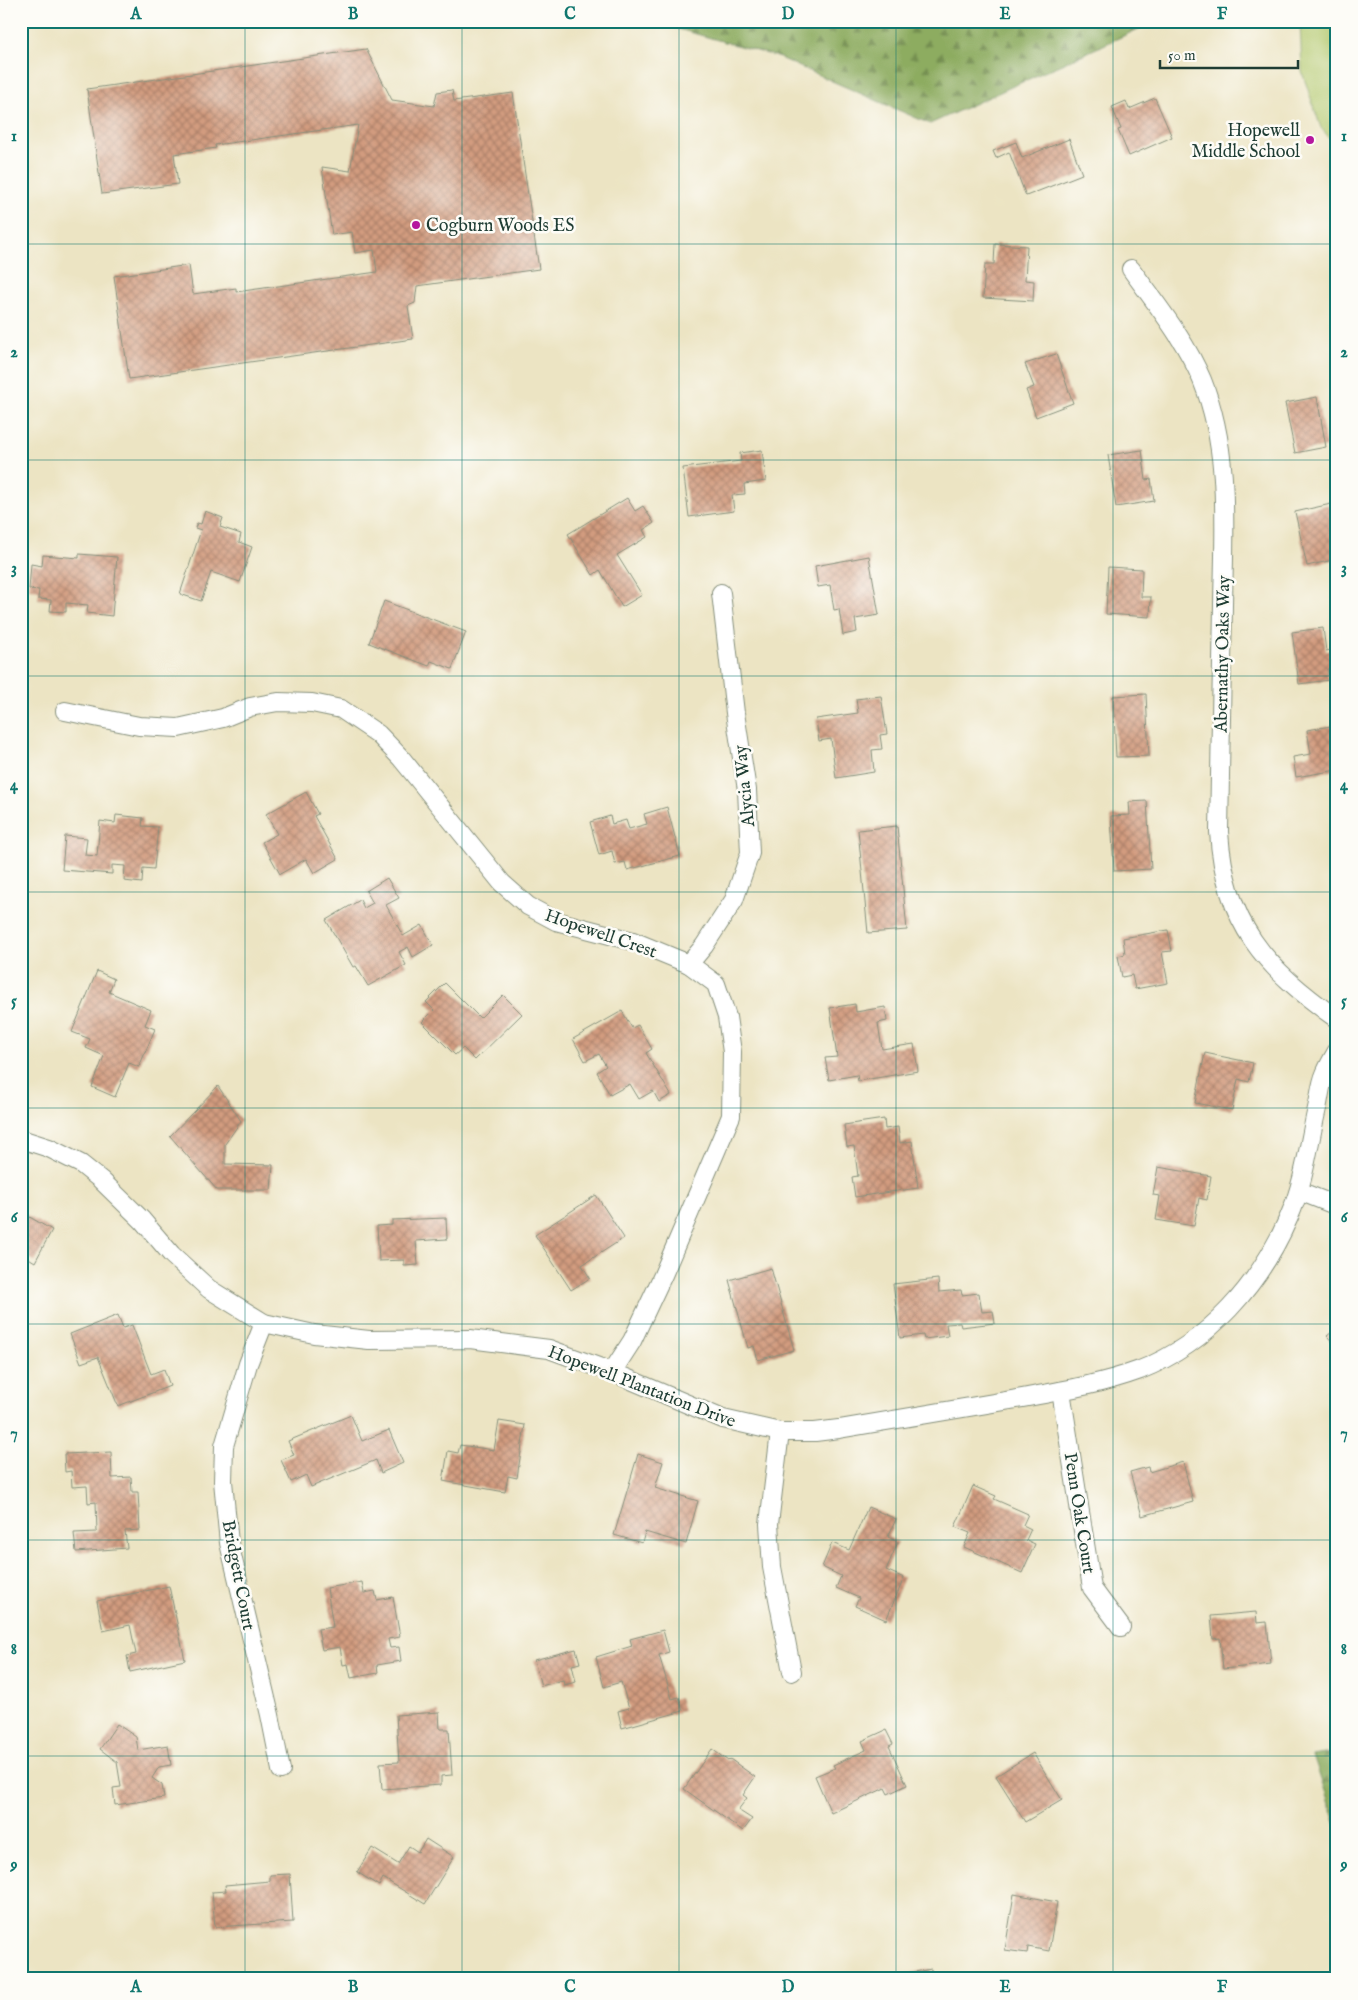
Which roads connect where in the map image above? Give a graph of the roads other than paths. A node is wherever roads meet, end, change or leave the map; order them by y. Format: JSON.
{"nodes":[{"id":1,"x":1131,"y":269,"type":"dead end"},
{"id":2,"x":721,"y":593,"type":"dead end"},
{"id":3,"x":65,"y":712,"type":"dead end"},
{"id":4,"x":690,"y":964,"type":"junction"},
{"id":5,"x":1337,"y":1019,"type":"edge"},
{"id":6,"x":1337,"y":1051,"type":"edge"},
{"id":7,"x":21,"y":1139,"type":"edge"},
{"id":8,"x":1299,"y":1191,"type":"junction"},
{"id":9,"x":1337,"y":1206,"type":"edge"},
{"id":10,"x":264,"y":1323,"type":"junction"},
{"id":11,"x":612,"y":1372,"type":"junction"},
{"id":12,"x":1061,"y":1391,"type":"junction"},
{"id":13,"x":780,"y":1432,"type":"junction"},
{"id":14,"x":1121,"y":1627,"type":"dead end"},
{"id":15,"x":792,"y":1672,"type":"dead end"},
{"id":16,"x":281,"y":1770,"type":"dead end"}],
"edges":[{"from":1,"to":5,"type":"street","name":"Abernathy Oaks Way"},
{"from":2,"to":4,"type":"street","name":"Alycia Way"},
{"from":3,"to":4,"type":"street","name":"Hopewell Crest"},
{"from":4,"to":11,"type":"street","name":"Hopewell Crest"},
{"from":6,"to":8,"type":"street","name":"Hopewell Plantation Drive"},
{"from":7,"to":10,"type":"street","name":"Hopewell Plantation Drive"},
{"from":8,"to":9,"type":"street"},
{"from":8,"to":12,"type":"street","name":"Hopewell Plantation Drive"},
{"from":10,"to":11,"type":"street","name":"Hopewell Plantation Drive"},
{"from":10,"to":16,"type":"street","name":"Bridgett Court"},
{"from":11,"to":13,"type":"street","name":"Hopewell Plantation Drive"},
{"from":12,"to":13,"type":"street","name":"Hopewell Plantation Drive"},
{"from":12,"to":14,"type":"street","name":"Penn Oak Court"},
{"from":13,"to":15,"type":"street"}]}
